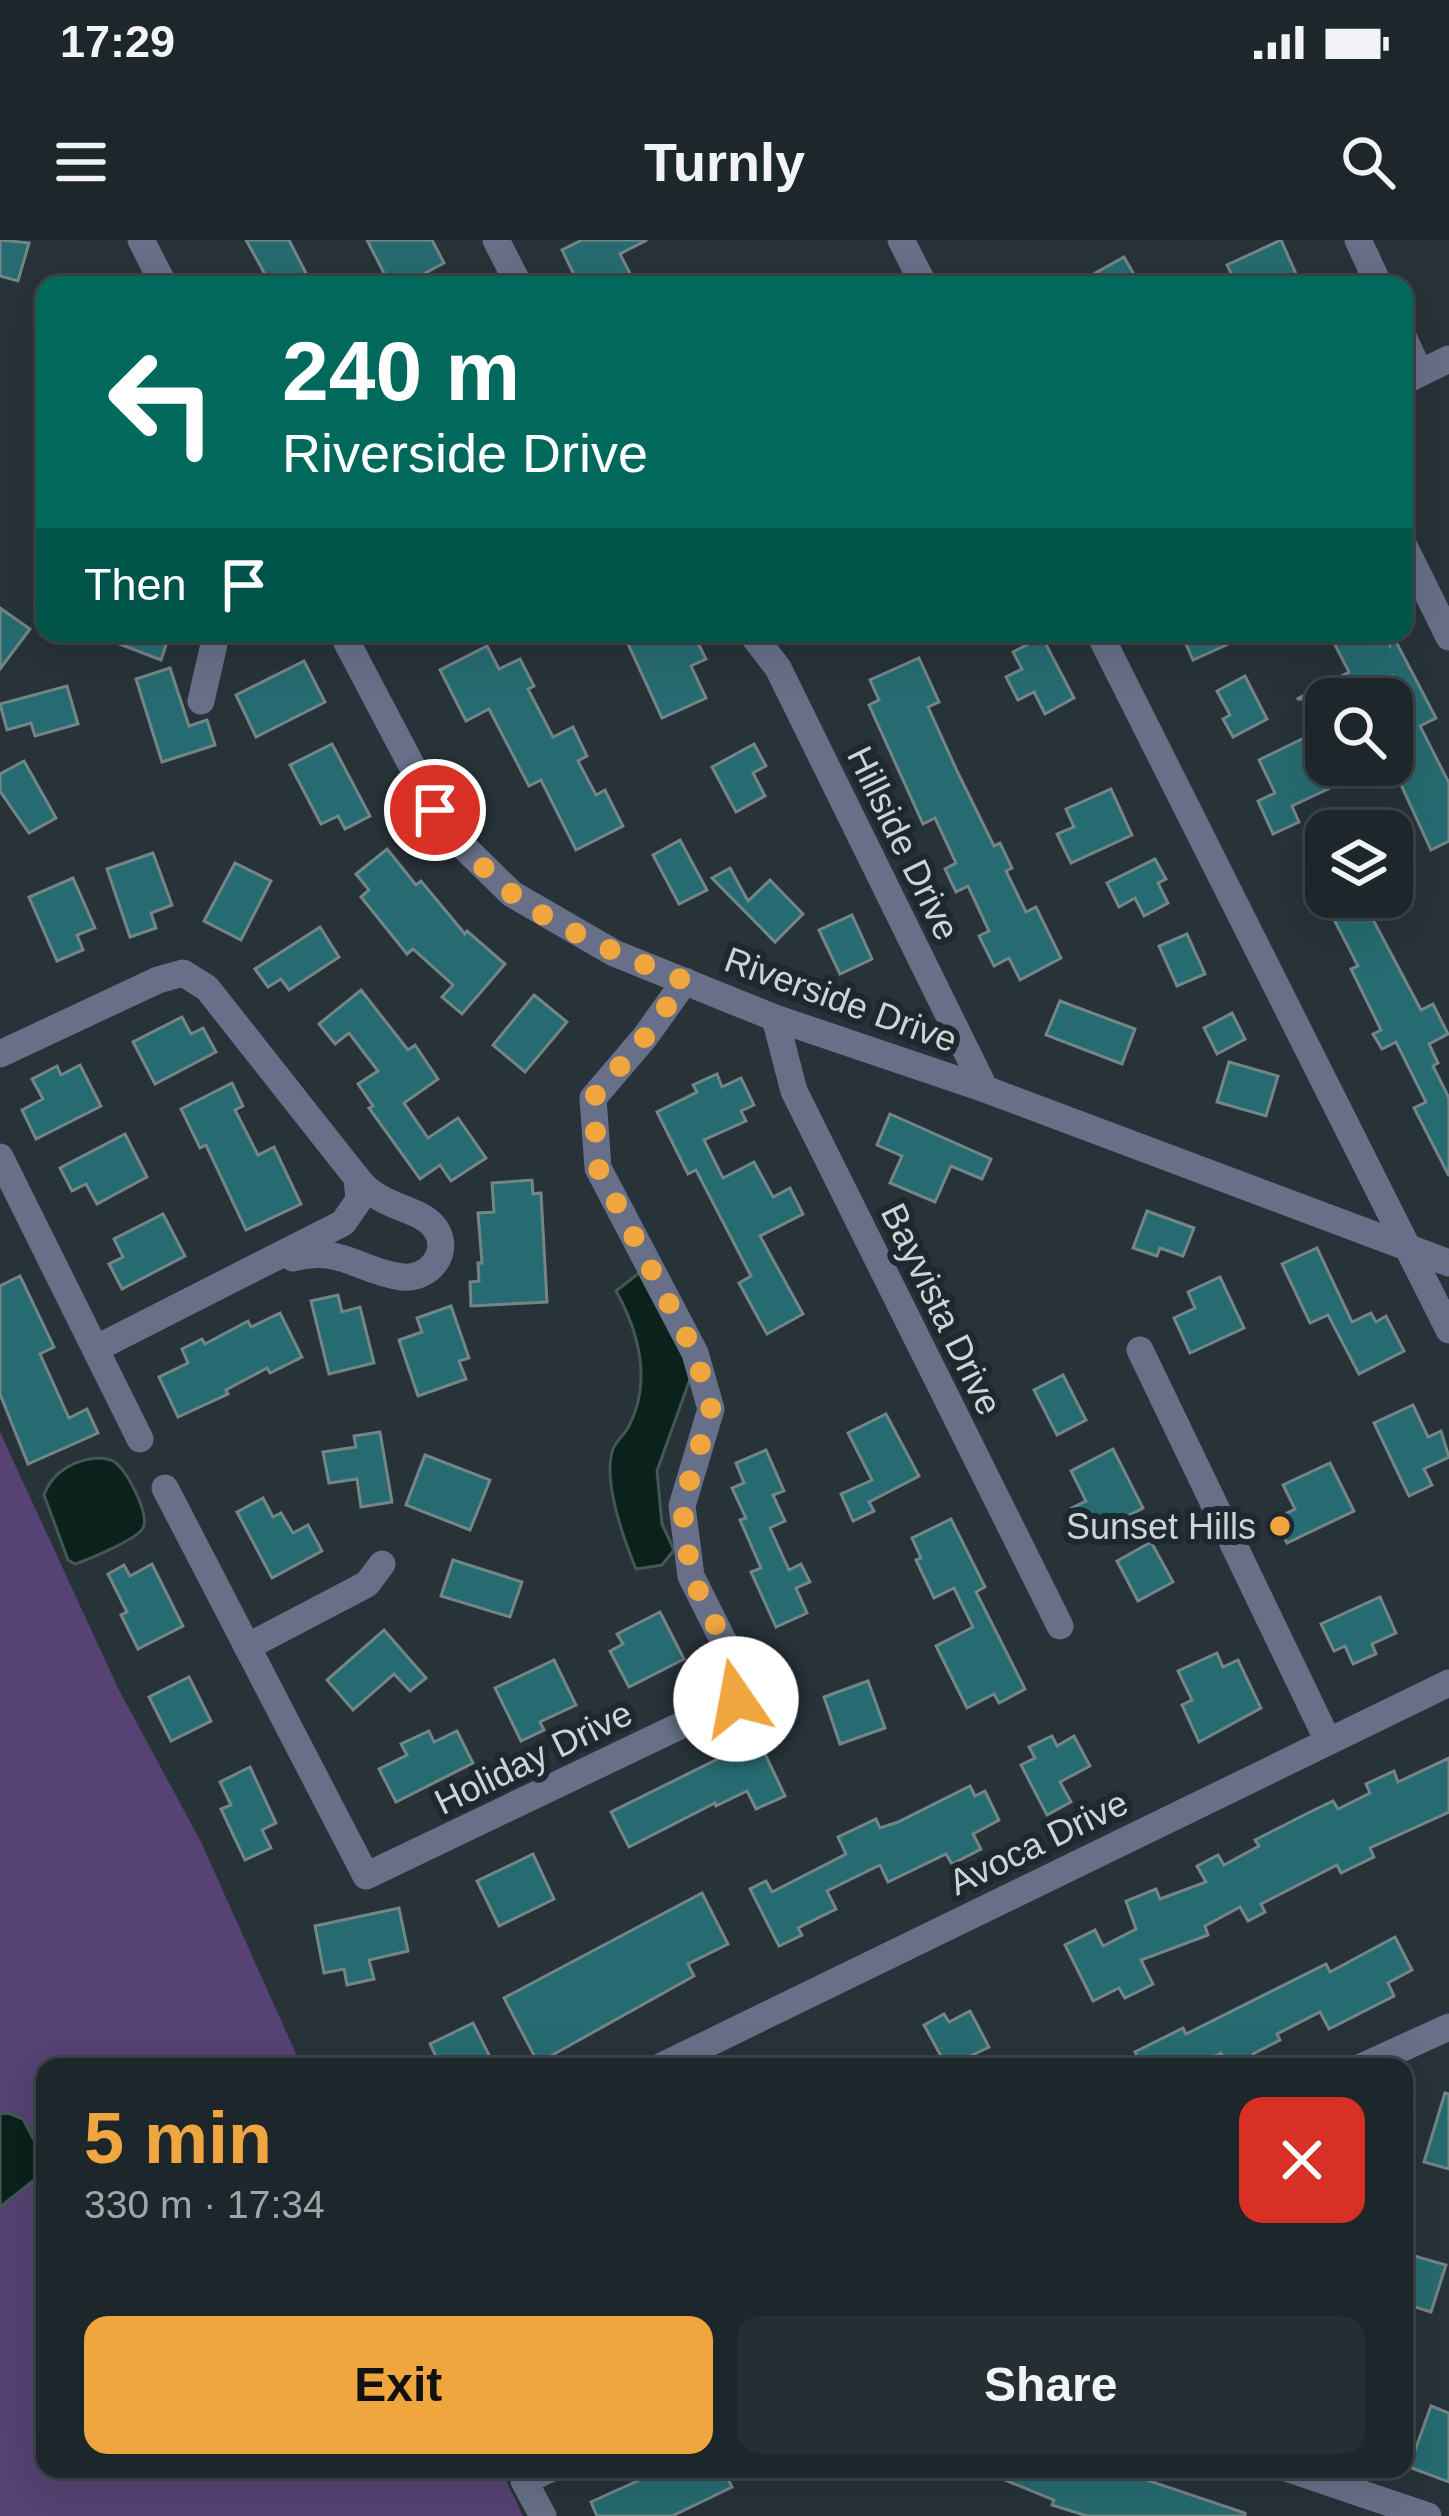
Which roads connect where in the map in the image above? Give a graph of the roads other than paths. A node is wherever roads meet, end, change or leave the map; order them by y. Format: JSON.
{"nodes":[{"id":1,"x":141,"y":240,"type":"edge"},
{"id":2,"x":496,"y":240,"type":"edge"},
{"id":3,"x":901,"y":240,"type":"edge"},
{"id":4,"x":1358,"y":240,"type":"edge"},
{"id":5,"x":159,"y":276,"type":"edge"},
{"id":6,"x":514,"y":276,"type":"edge"},
{"id":7,"x":919,"y":276,"type":"edge"},
{"id":8,"x":1375,"y":276,"type":"edge"},
{"id":9,"x":1449,"y":359,"type":"edge"},
{"id":10,"x":1413,"y":377,"type":"edge"},
{"id":11,"x":1413,"y":564,"type":"edge"},
{"id":12,"x":1449,"y":637,"type":"edge"},
{"id":13,"x":217,"y":642,"type":"edge"},
{"id":14,"x":347,"y":642,"type":"edge"},
{"id":15,"x":758,"y":642,"type":"edge"},
{"id":16,"x":1104,"y":642,"type":"edge"},
{"id":17,"x":201,"y":700,"type":"dead end"},
{"id":18,"x":685,"y":981,"type":"junction"},
{"id":19,"x":775,"y":1018,"type":"junction"},
{"id":20,"x":0,"y":1054,"type":"edge"},
{"id":21,"x":986,"y":1089,"type":"junction"},
{"id":22,"x":0,"y":1157,"type":"edge"},
{"id":23,"x":357,"y":1178,"type":"junction"},
{"id":24,"x":1407,"y":1249,"type":"junction"},
{"id":25,"x":1449,"y":1263,"type":"edge"},
{"id":26,"x":260,"y":1267,"type":"junction"},
{"id":27,"x":1449,"y":1330,"type":"edge"},
{"id":28,"x":97,"y":1348,"type":"junction"},
{"id":29,"x":1140,"y":1350,"type":"dead end"},
{"id":30,"x":140,"y":1438,"type":"dead end"},
{"id":31,"x":165,"y":1488,"type":"dead end"},
{"id":32,"x":382,"y":1564,"type":"dead end"},
{"id":33,"x":1060,"y":1626,"type":"dead end"},
{"id":34,"x":247,"y":1647,"type":"junction"},
{"id":35,"x":1449,"y":1683,"type":"edge"},
{"id":36,"x":1328,"y":1741,"type":"junction"},
{"id":37,"x":1449,"y":2027,"type":"edge"},
{"id":38,"x":678,"y":2058,"type":"edge"},
{"id":39,"x":1381,"y":2058,"type":"edge"},
{"id":40,"x":537,"y":2478,"type":"edge"},
{"id":41,"x":1343,"y":2478,"type":"edge"},
{"id":42,"x":543,"y":2516,"type":"edge"},
{"id":43,"x":1429,"y":2516,"type":"edge"}],
"edges":[{"from":1,"to":5,"type":"street"},
{"from":2,"to":6,"type":"street"},
{"from":3,"to":7,"type":"street"},
{"from":4,"to":8,"type":"street"},
{"from":9,"to":10,"type":"street"},
{"from":11,"to":12,"type":"street"},
{"from":13,"to":17,"type":"street"},
{"from":14,"to":18,"type":"street","name":"Riverside Drive"},
{"from":15,"to":21,"type":"street","name":"Hillside Drive"},
{"from":16,"to":24,"type":"street"},
{"from":18,"to":19,"type":"street","name":"Riverside Drive"},
{"from":18,"to":34,"type":"street","name":"Holiday Drive"},
{"from":19,"to":21,"type":"street","name":"Riverside Drive"},
{"from":19,"to":33,"type":"street","name":"Bayvista Drive"},
{"from":20,"to":23,"type":"street"},
{"from":21,"to":24,"type":"street","name":"Riverside Drive"},
{"from":22,"to":28,"type":"street"},
{"from":23,"to":26,"type":"street"},
{"from":23,"to":26,"type":"street"},
{"from":24,"to":25,"type":"street","name":"Riverside Drive"},
{"from":24,"to":27,"type":"street"},
{"from":26,"to":28,"type":"street"},
{"from":28,"to":30,"type":"street"},
{"from":29,"to":36,"type":"street"},
{"from":31,"to":34,"type":"street","name":"Holiday Drive"},
{"from":32,"to":34,"type":"street"},
{"from":35,"to":36,"type":"street","name":"Avoca Drive"},
{"from":36,"to":38,"type":"street","name":"Avoca Drive"},
{"from":37,"to":39,"type":"street"},
{"from":40,"to":42,"type":"street"},
{"from":41,"to":43,"type":"street"}]}
